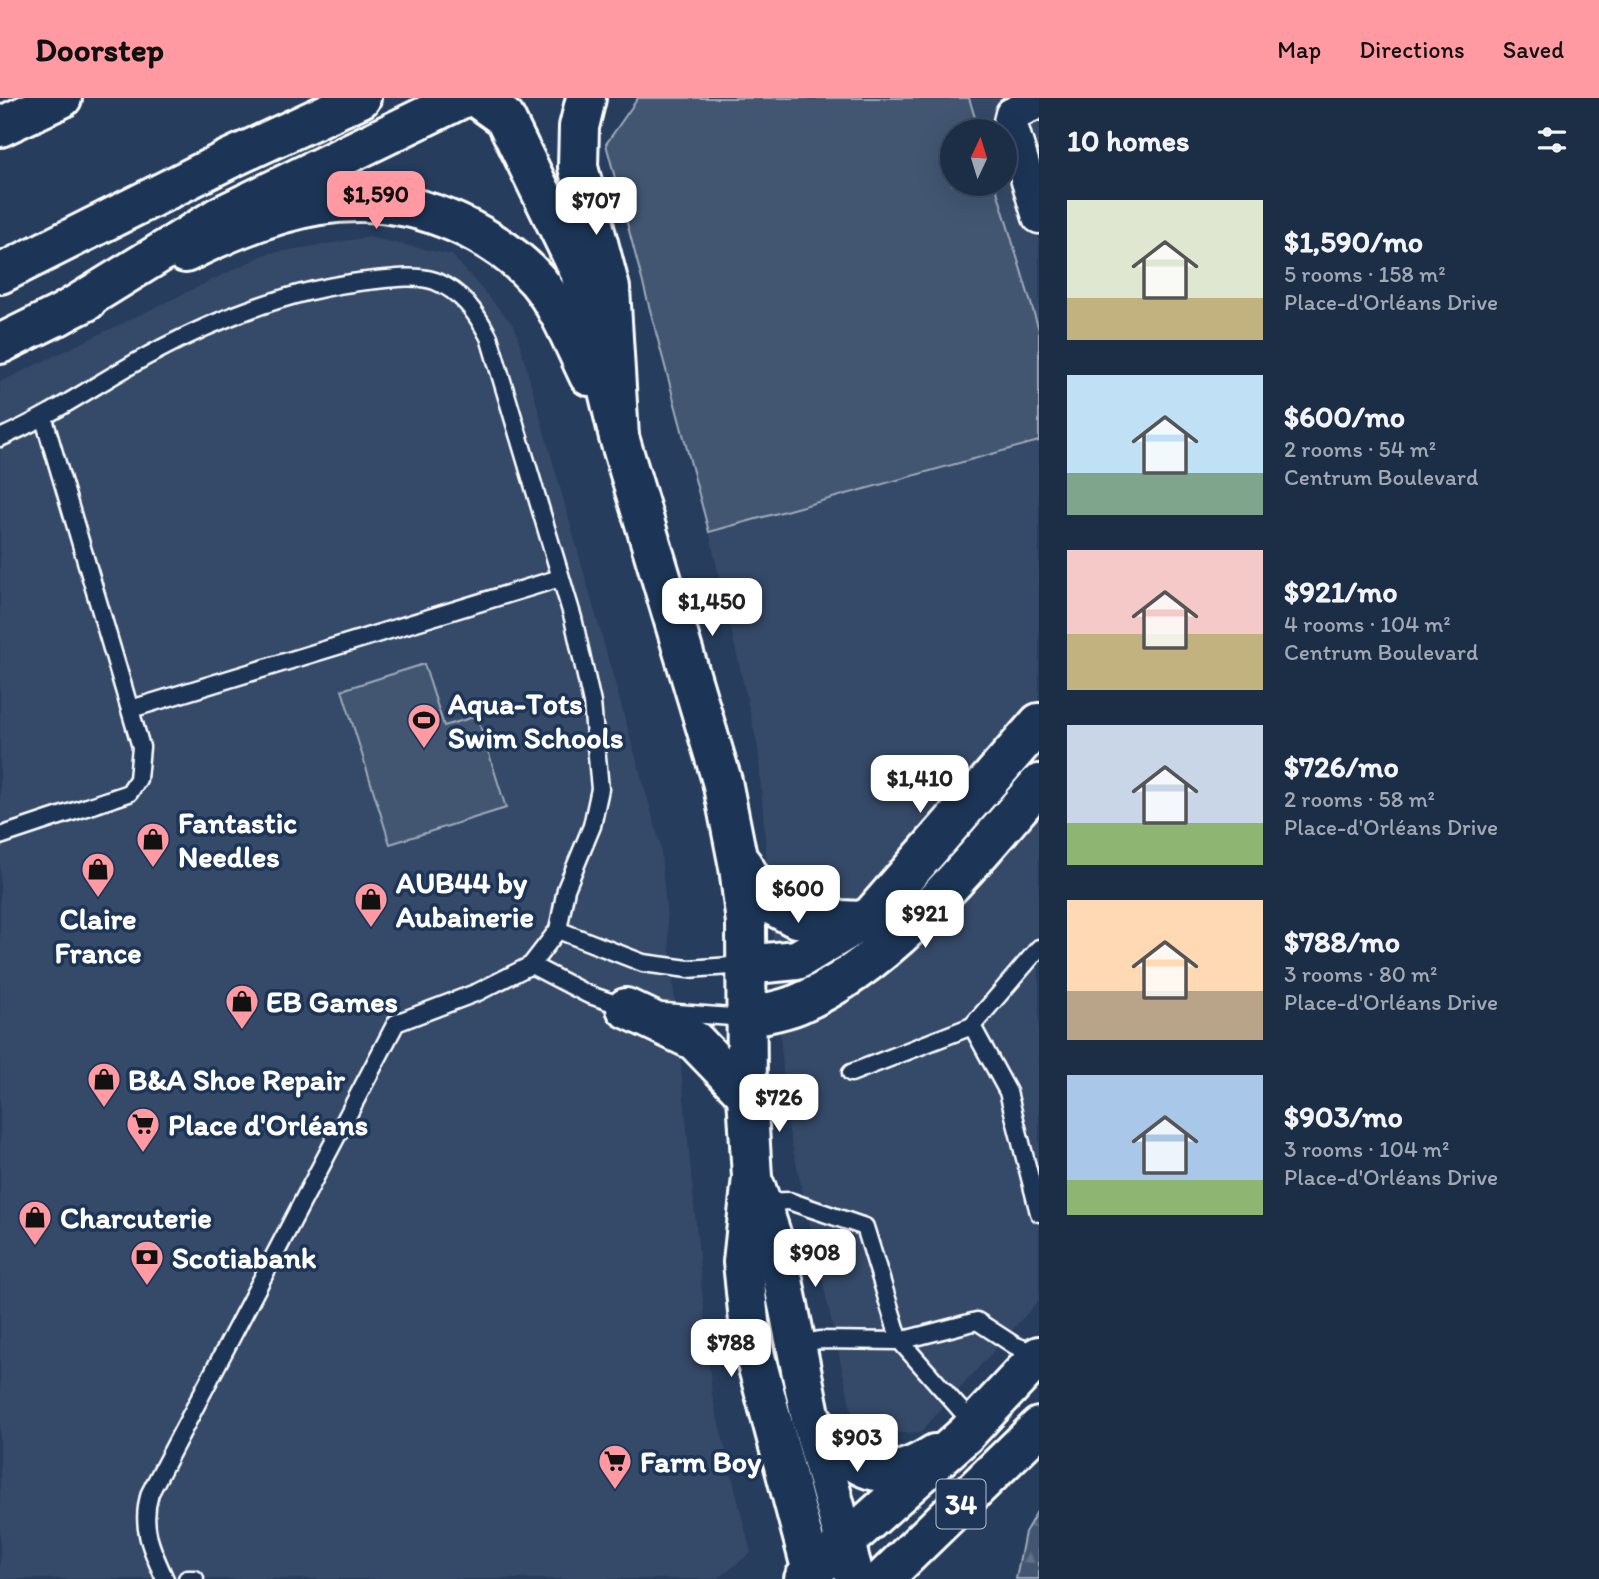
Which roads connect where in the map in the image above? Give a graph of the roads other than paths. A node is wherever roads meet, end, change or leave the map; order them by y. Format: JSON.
{"nodes":[{"id":1,"x":62,"y":98,"type":"edge"},
{"id":2,"x":361,"y":98,"type":"edge"},
{"id":3,"x":463,"y":98,"type":"edge"},
{"id":4,"x":477,"y":98,"type":"edge"},
{"id":5,"x":586,"y":98,"type":"edge"},
{"id":6,"x":1039,"y":102,"type":"edge"},
{"id":7,"x":0,"y":127,"type":"edge"},
{"id":8,"x":1039,"y":217,"type":"edge"},
{"id":9,"x":0,"y":274,"type":"edge"},
{"id":10,"x":58,"y":316,"type":"junction"},
{"id":11,"x":0,"y":344,"type":"edge"},
{"id":12,"x":44,"y":419,"type":"junction"},
{"id":13,"x":619,"y":437,"type":"junction"},
{"id":14,"x":0,"y":438,"type":"edge"},
{"id":15,"x":560,"y":578,"type":"junction"},
{"id":16,"x":131,"y":709,"type":"junction"},
{"id":17,"x":1039,"y":723,"type":"edge"},
{"id":18,"x":1030,"y":767,"type":"edge"},
{"id":19,"x":0,"y":836,"type":"edge"},
{"id":20,"x":737,"y":856,"type":"junction"},
{"id":21,"x":862,"y":921,"type":"junction"},
{"id":22,"x":558,"y":930,"type":"junction"},
{"id":23,"x":1039,"y":948,"type":"edge"},
{"id":24,"x":531,"y":965,"type":"junction"},
{"id":25,"x":745,"y":965,"type":"junction"},
{"id":26,"x":626,"y":1008,"type":"junction"},
{"id":27,"x":746,"y":1018,"type":"junction"},
{"id":28,"x":972,"y":1026,"type":"junction"},
{"id":29,"x":851,"y":1073,"type":"dead end"},
{"id":30,"x":747,"y":1095,"type":"junction"},
{"id":31,"x":757,"y":1189,"type":"junction"},
{"id":32,"x":1039,"y":1213,"type":"edge"},
{"id":33,"x":900,"y":1341,"type":"junction"},
{"id":34,"x":796,"y":1345,"type":"junction"},
{"id":35,"x":1039,"y":1356,"type":"edge"},
{"id":36,"x":811,"y":1419,"type":"junction"},
{"id":37,"x":1039,"y":1427,"type":"edge"},
{"id":38,"x":970,"y":1429,"type":"junction"},
{"id":39,"x":850,"y":1562,"type":"edge"},
{"id":40,"x":810,"y":1577,"type":"edge"},
{"id":41,"x":165,"y":1579,"type":"edge"},
{"id":42,"x":187,"y":1579,"type":"edge"},
{"id":43,"x":195,"y":1579,"type":"edge"},
{"id":44,"x":883,"y":1579,"type":"edge"}],
"edges":[{"from":1,"to":7,"type":"main road"},
{"from":2,"to":9,"type":"main road"},
{"from":3,"to":10,"type":"main road"},
{"from":4,"to":13,"type":"main road"},
{"from":5,"to":13,"type":"main road"},
{"from":6,"to":8,"type":"street"},
{"from":10,"to":11,"type":"main road"},
{"from":10,"to":13,"type":"main road"},
{"from":12,"to":14,"type":"lane"},
{"from":12,"to":15,"type":"lane"},
{"from":12,"to":16,"type":"lane"},
{"from":13,"to":20,"type":"main road"},
{"from":15,"to":16,"type":"lane"},
{"from":15,"to":22,"type":"lane"},
{"from":16,"to":19,"type":"lane"},
{"from":17,"to":18,"type":"main road"},
{"from":18,"to":21,"type":"main road"},
{"from":18,"to":27,"type":"main road"},
{"from":20,"to":21,"type":"main road"},
{"from":20,"to":25,"type":"main road"},
{"from":21,"to":25,"type":"main road"},
{"from":22,"to":24,"type":"lane"},
{"from":22,"to":25,"type":"lane"},
{"from":23,"to":28,"type":"lane"},
{"from":24,"to":26,"type":"lane"},
{"from":24,"to":41,"type":"lane"},
{"from":25,"to":27,"type":"main road"},
{"from":26,"to":27,"type":"lane"},
{"from":26,"to":30,"type":"main road"},
{"from":27,"to":30,"type":"main road"},
{"from":28,"to":29,"type":"lane"},
{"from":28,"to":32,"type":"lane"},
{"from":30,"to":31,"type":"main road"},
{"from":31,"to":33,"type":"lane"},
{"from":31,"to":34,"type":"main road"},
{"from":31,"to":40,"type":"main road"},
{"from":33,"to":34,"type":"lane"},
{"from":33,"to":35,"type":"lane"},
{"from":33,"to":38,"type":"lane"},
{"from":34,"to":36,"type":"main road"},
{"from":35,"to":38,"type":"main road","number":"34"},
{"from":36,"to":38,"type":"main road"},
{"from":36,"to":39,"type":"main road"},
{"from":37,"to":44,"type":"main road","number":"34"},
{"from":38,"to":39,"type":"main road","number":"34"},
{"from":39,"to":40,"type":"main road","number":"34"},
{"from":42,"to":43,"type":"lane"}]}
